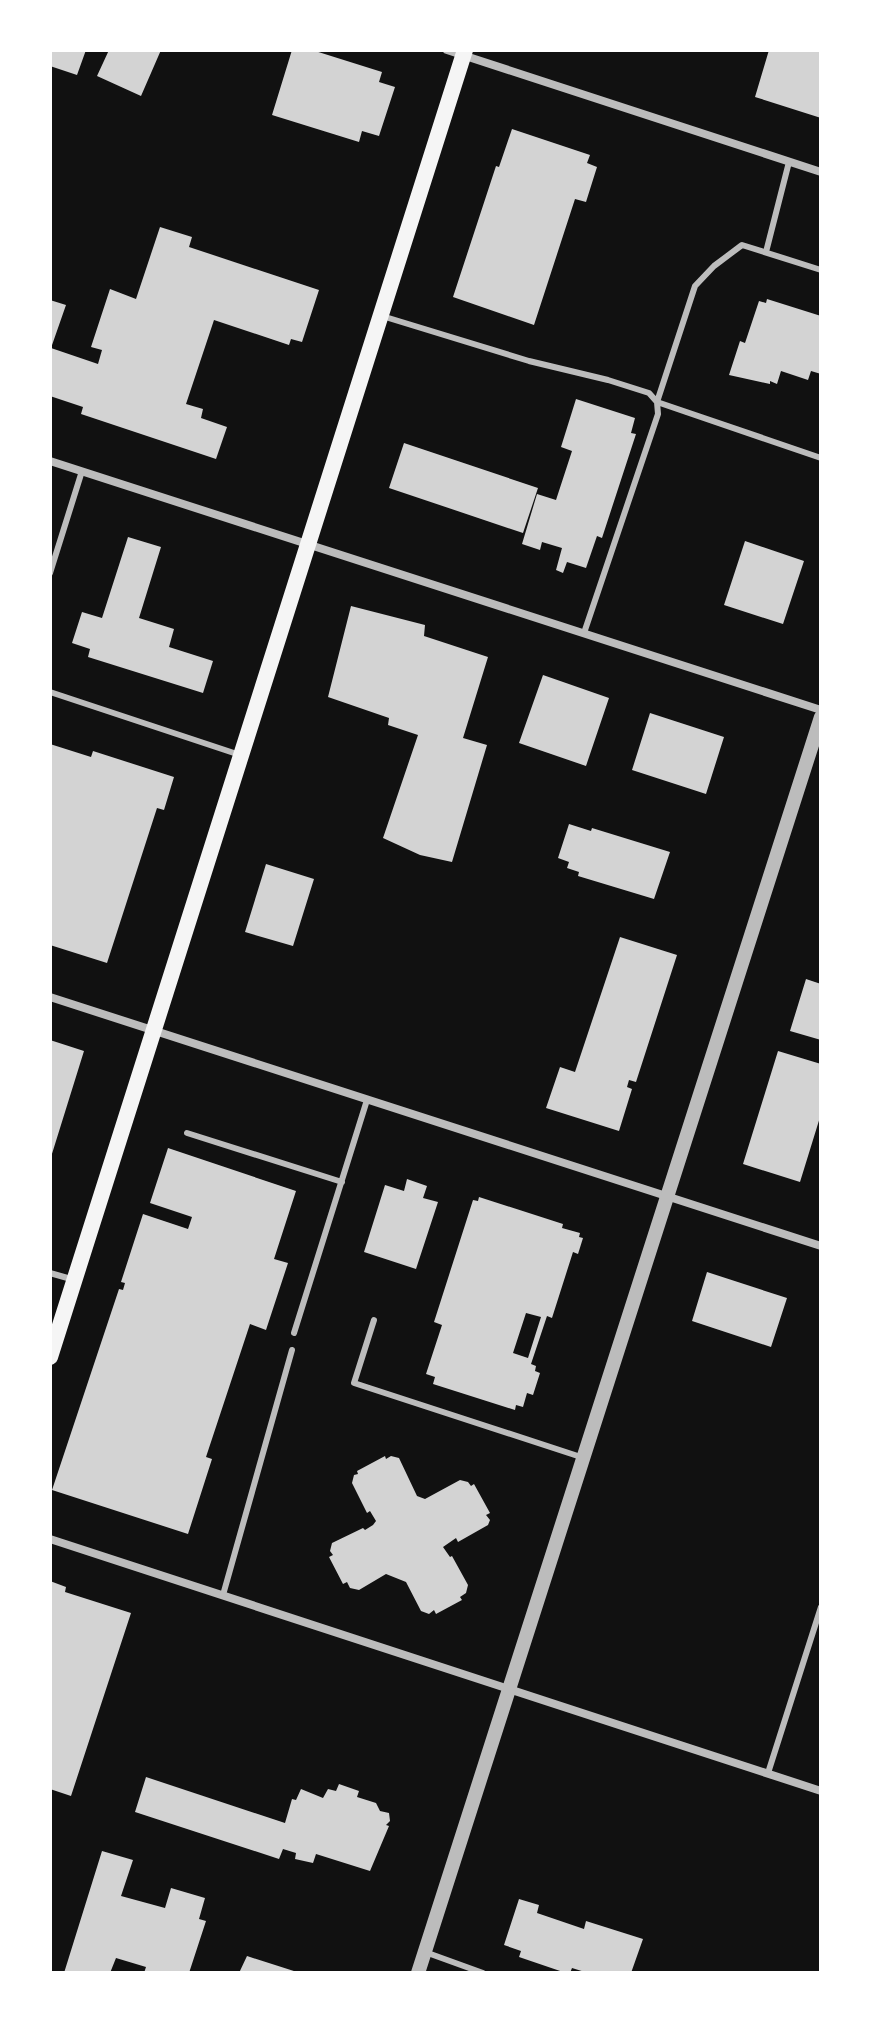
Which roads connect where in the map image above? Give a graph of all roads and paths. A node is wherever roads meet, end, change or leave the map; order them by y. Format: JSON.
{"nodes":[{"id":1,"x":447,"y":50,"type":"edge"},
{"id":2,"x":464,"y":53,"type":"edge"},
{"id":3,"x":789,"y":162,"type":"junction"},
{"id":4,"x":821,"y":172,"type":"edge"},
{"id":5,"x":766,"y":252,"type":"junction"},
{"id":6,"x":821,"y":270,"type":"edge"},
{"id":7,"x":382,"y":316,"type":"junction"},
{"id":8,"x":657,"y":402,"type":"junction"},
{"id":9,"x":821,"y":458,"type":"edge"},
{"id":10,"x":50,"y":461,"type":"edge"},
{"id":11,"x":82,"y":471,"type":"junction"},
{"id":12,"x":310,"y":544,"type":"junction"},
{"id":13,"x":50,"y":573,"type":"edge"},
{"id":14,"x":584,"y":633,"type":"junction"},
{"id":15,"x":50,"y":692,"type":"edge"},
{"id":16,"x":821,"y":710,"type":"edge"},
{"id":17,"x":821,"y":717,"type":"edge"},
{"id":18,"x":242,"y":755,"type":"junction"},
{"id":19,"x":50,"y":997,"type":"edge"},
{"id":20,"x":153,"y":1031,"type":"junction"},
{"id":21,"x":367,"y":1100,"type":"junction"},
{"id":22,"x":187,"y":1133,"type":"dead end"},
{"id":23,"x":342,"y":1182,"type":"junction"},
{"id":24,"x":668,"y":1197,"type":"junction"},
{"id":25,"x":821,"y":1246,"type":"edge"},
{"id":26,"x":50,"y":1273,"type":"edge"},
{"id":27,"x":75,"y":1280,"type":"junction"},
{"id":28,"x":374,"y":1320,"type":"dead end"},
{"id":29,"x":294,"y":1333,"type":"dead end"},
{"id":30,"x":292,"y":1350,"type":"dead end"},
{"id":31,"x":50,"y":1357,"type":"edge"},
{"id":32,"x":584,"y":1458,"type":"junction"},
{"id":33,"x":50,"y":1539,"type":"edge"},
{"id":34,"x":223,"y":1595,"type":"junction"},
{"id":35,"x":821,"y":1607,"type":"edge"},
{"id":36,"x":510,"y":1689,"type":"junction"},
{"id":37,"x":768,"y":1773,"type":"junction"},
{"id":38,"x":821,"y":1791,"type":"edge"},
{"id":39,"x":425,"y":1952,"type":"junction"},
{"id":40,"x":418,"y":1973,"type":"edge"},
{"id":41,"x":483,"y":1973,"type":"edge"}],
"edges":[{"from":1,"to":2,"type":"street"},
{"from":2,"to":3,"type":"street"},
{"from":2,"to":7,"type":"main road"},
{"from":3,"to":4,"type":"street"},
{"from":3,"to":5,"type":"lane"},
{"from":5,"to":6,"type":"lane"},
{"from":5,"to":8,"type":"lane"},
{"from":7,"to":8,"type":"lane"},
{"from":7,"to":12,"type":"main road"},
{"from":8,"to":9,"type":"lane"},
{"from":8,"to":14,"type":"lane"},
{"from":10,"to":11,"type":"street"},
{"from":11,"to":12,"type":"street"},
{"from":11,"to":13,"type":"lane"},
{"from":12,"to":14,"type":"street"},
{"from":12,"to":18,"type":"main road"},
{"from":14,"to":16,"type":"street"},
{"from":15,"to":18,"type":"lane"},
{"from":17,"to":24,"type":"street"},
{"from":18,"to":20,"type":"main road"},
{"from":19,"to":20,"type":"street"},
{"from":20,"to":21,"type":"street"},
{"from":20,"to":27,"type":"main road"},
{"from":21,"to":23,"type":"lane"},
{"from":21,"to":24,"type":"street"},
{"from":22,"to":23,"type":"lane"},
{"from":23,"to":29,"type":"lane"},
{"from":24,"to":25,"type":"street"},
{"from":24,"to":32,"type":"street"},
{"from":26,"to":27,"type":"lane"},
{"from":27,"to":31,"type":"main road"},
{"from":28,"to":32,"type":"lane"},
{"from":30,"to":34,"type":"lane"},
{"from":32,"to":36,"type":"street"},
{"from":33,"to":34,"type":"street"},
{"from":34,"to":36,"type":"street"},
{"from":35,"to":37,"type":"lane"},
{"from":36,"to":37,"type":"street"},
{"from":36,"to":39,"type":"street"},
{"from":37,"to":38,"type":"street"},
{"from":39,"to":40,"type":"street"},
{"from":39,"to":41,"type":"lane"}]}
